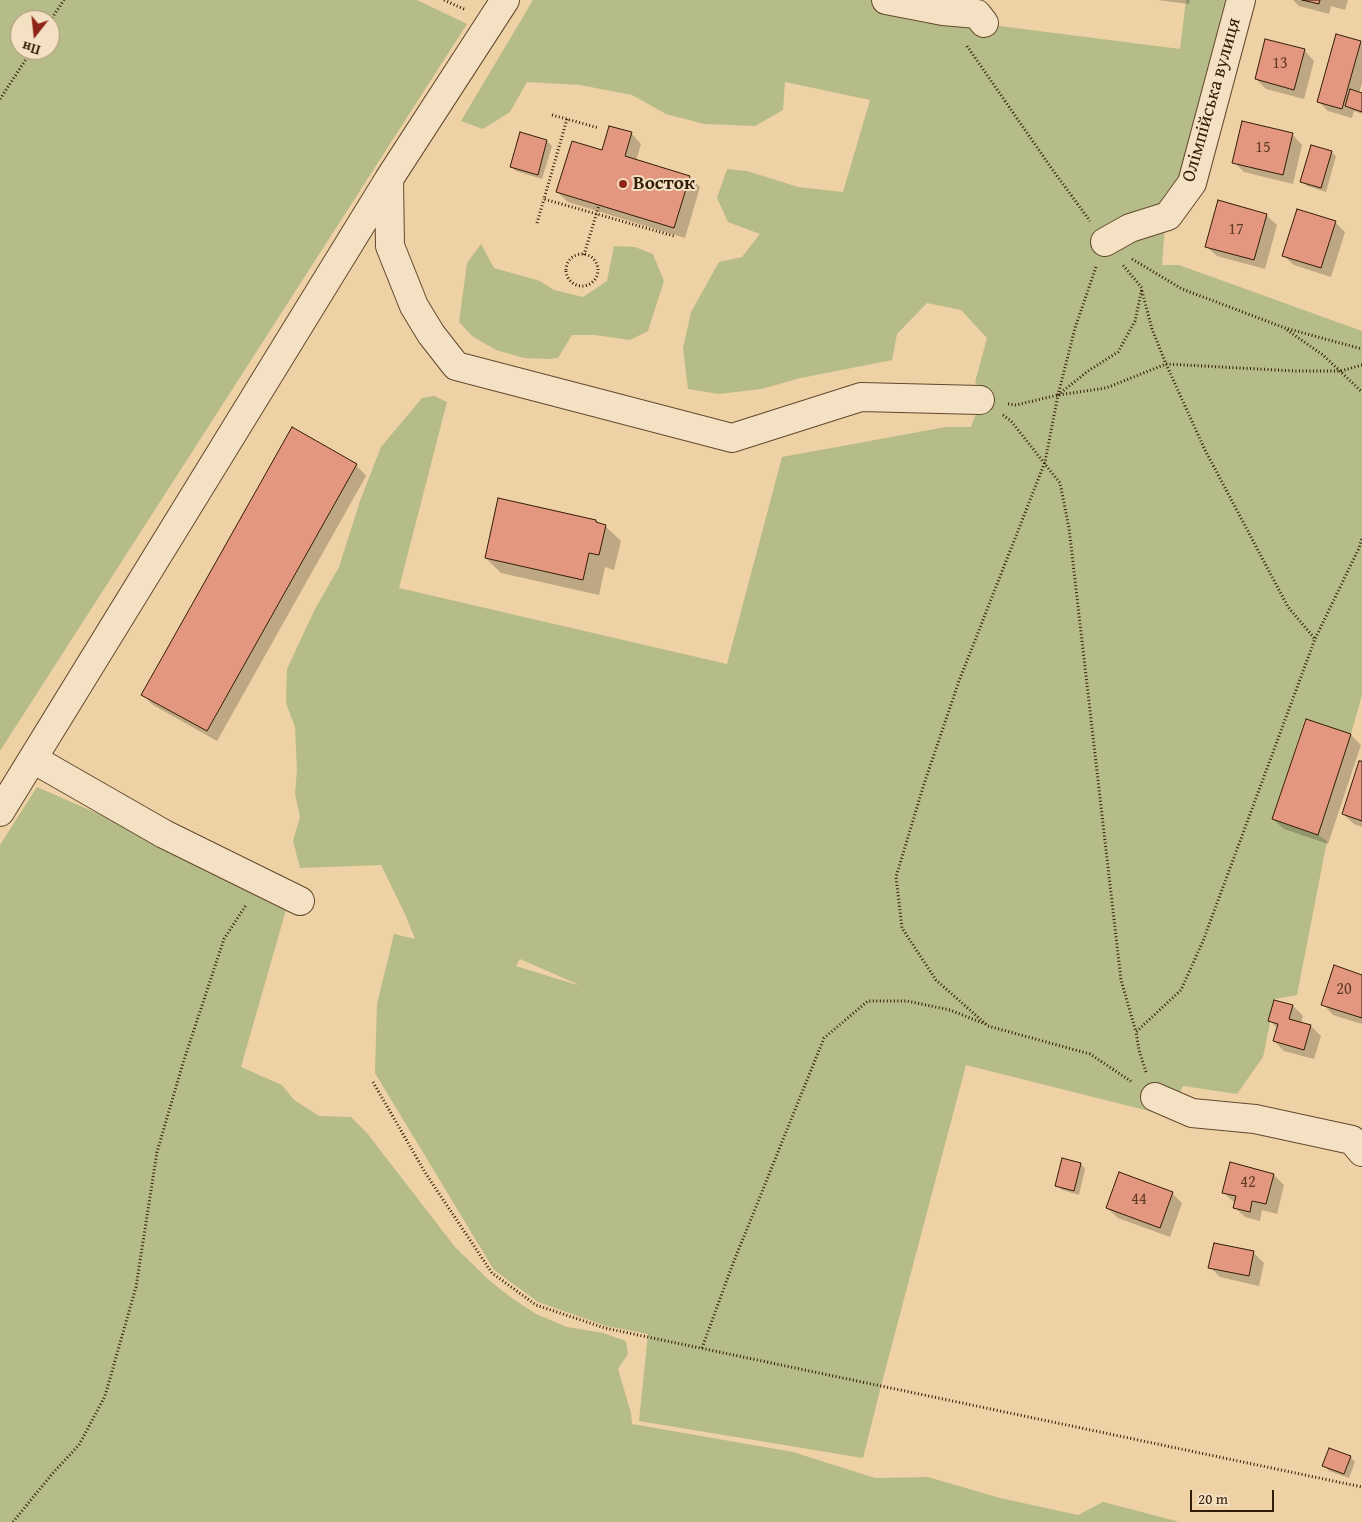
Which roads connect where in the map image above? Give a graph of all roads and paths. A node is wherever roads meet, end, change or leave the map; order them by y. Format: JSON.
{"nodes":[{"id":1,"x":505,"y":0,"type":"edge"},
{"id":2,"x":886,"y":0,"type":"edge"},
{"id":3,"x":1241,"y":0,"type":"edge"},
{"id":4,"x":943,"y":11,"type":"junction"},
{"id":5,"x":984,"y":24,"type":"dead end"},
{"id":6,"x":25,"y":60,"type":"edge"},
{"id":7,"x":0,"y":99,"type":"edge"},
{"id":8,"x":552,"y":115,"type":"dead end"},
{"id":9,"x":567,"y":119,"type":"junction"},
{"id":10,"x":599,"y":128,"type":"dead end"},
{"id":11,"x":389,"y":179,"type":"junction"},
{"id":12,"x":544,"y":199,"type":"junction"},
{"id":13,"x":599,"y":205,"type":"dead end"},
{"id":14,"x":596,"y":214,"type":"junction"},
{"id":15,"x":537,"y":223,"type":"dead end"},
{"id":16,"x":674,"y":236,"type":"dead end"},
{"id":17,"x":1105,"y":242,"type":"junction"},
{"id":18,"x":584,"y":255,"type":"junction"},
{"id":19,"x":1142,"y":288,"type":"junction"},
{"id":20,"x":1285,"y":328,"type":"junction"},
{"id":21,"x":1362,"y":349,"type":"edge"},
{"id":22,"x":1166,"y":364,"type":"junction"},
{"id":23,"x":1362,"y":365,"type":"edge"},
{"id":24,"x":1341,"y":371,"type":"junction"},
{"id":25,"x":1362,"y":392,"type":"edge"},
{"id":26,"x":1058,"y":395,"type":"junction"},
{"id":27,"x":980,"y":400,"type":"junction"},
{"id":28,"x":1045,"y":462,"type":"junction"},
{"id":29,"x":1362,"y":538,"type":"edge"},
{"id":30,"x":1314,"y":639,"type":"junction"},
{"id":31,"x":33,"y":760,"type":"junction"},
{"id":32,"x":0,"y":812,"type":"edge"},
{"id":33,"x":262,"y":882,"type":"junction"},
{"id":34,"x":300,"y":901,"type":"dead end"},
{"id":35,"x":988,"y":1026,"type":"junction"},
{"id":36,"x":1136,"y":1032,"type":"junction"},
{"id":37,"x":373,"y":1082,"type":"dead end"},
{"id":38,"x":1155,"y":1097,"type":"junction"},
{"id":39,"x":1359,"y":1139,"type":"edge"},
{"id":40,"x":702,"y":1348,"type":"junction"},
{"id":41,"x":1362,"y":1488,"type":"edge"},
{"id":42,"x":14,"y":1522,"type":"edge"}],
"edges":[{"from":1,"to":11,"type":"street"},
{"from":2,"to":4,"type":"street"},
{"from":3,"to":17,"type":"street","name":"Олімпійська вулиця"},
{"from":4,"to":5,"type":"street"},
{"from":4,"to":17,"type":"path"},
{"from":6,"to":7,"type":"path"},
{"from":8,"to":9,"type":"path"},
{"from":9,"to":10,"type":"path"},
{"from":9,"to":12,"type":"path"},
{"from":11,"to":27,"type":"street"},
{"from":11,"to":31,"type":"street"},
{"from":12,"to":14,"type":"path"},
{"from":12,"to":15,"type":"path"},
{"from":13,"to":14,"type":"path"},
{"from":14,"to":16,"type":"path"},
{"from":14,"to":18,"type":"path"},
{"from":17,"to":19,"type":"path"},
{"from":17,"to":20,"type":"path"},
{"from":17,"to":26,"type":"path"},
{"from":18,"to":18,"type":"path"},
{"from":19,"to":22,"type":"path"},
{"from":19,"to":26,"type":"path"},
{"from":20,"to":21,"type":"path"},
{"from":20,"to":24,"type":"path"},
{"from":22,"to":24,"type":"path"},
{"from":22,"to":26,"type":"path"},
{"from":22,"to":30,"type":"path"},
{"from":23,"to":24,"type":"path"},
{"from":24,"to":25,"type":"path"},
{"from":26,"to":27,"type":"path"},
{"from":26,"to":28,"type":"path"},
{"from":27,"to":28,"type":"path"},
{"from":28,"to":35,"type":"path"},
{"from":28,"to":36,"type":"path"},
{"from":29,"to":30,"type":"path"},
{"from":30,"to":36,"type":"path"},
{"from":31,"to":32,"type":"street"},
{"from":31,"to":33,"type":"street"},
{"from":33,"to":34,"type":"street"},
{"from":33,"to":42,"type":"path"},
{"from":35,"to":38,"type":"path"},
{"from":35,"to":40,"type":"path"},
{"from":36,"to":38,"type":"path"},
{"from":37,"to":40,"type":"path"},
{"from":38,"to":39,"type":"street"},
{"from":40,"to":41,"type":"path"}]}
